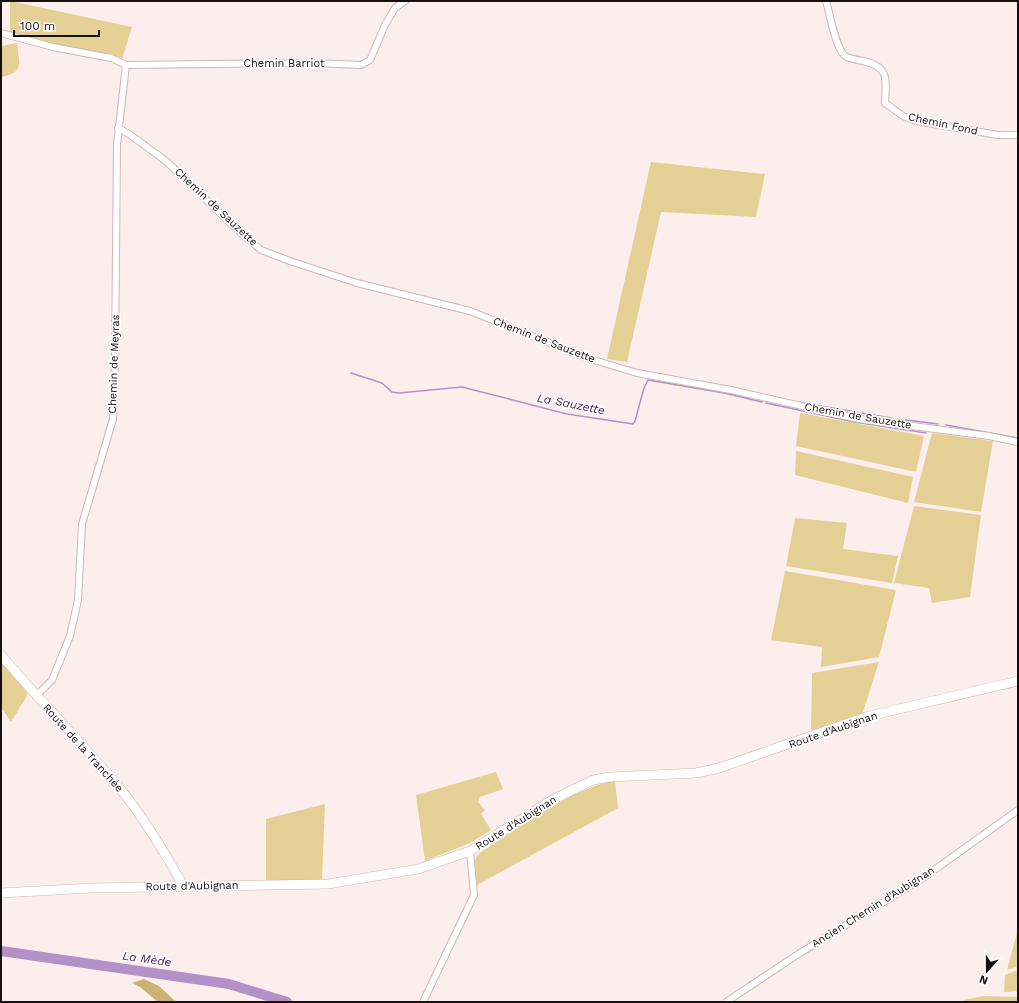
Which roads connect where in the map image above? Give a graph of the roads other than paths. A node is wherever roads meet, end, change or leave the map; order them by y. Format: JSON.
{"nodes":[{"id":1,"x":404,"y":1,"type":"edge"},
{"id":2,"x":826,"y":1,"type":"edge"},
{"id":3,"x":1,"y":33,"type":"edge"},
{"id":4,"x":126,"y":65,"type":"junction"},
{"id":5,"x":118,"y":128,"type":"junction"},
{"id":6,"x":1018,"y":135,"type":"edge"},
{"id":7,"x":1018,"y":442,"type":"edge"},
{"id":8,"x":1,"y":654,"type":"edge"},
{"id":9,"x":1018,"y":680,"type":"edge"},
{"id":10,"x":36,"y":696,"type":"junction"},
{"id":11,"x":1018,"y":810,"type":"edge"},
{"id":12,"x":470,"y":851,"type":"junction"},
{"id":13,"x":184,"y":887,"type":"junction"},
{"id":14,"x":1,"y":893,"type":"edge"},
{"id":15,"x":423,"y":1002,"type":"edge"},
{"id":16,"x":726,"y":1002,"type":"edge"}],
"edges":[{"from":1,"to":4,"type":"street","name":"Chemin Barriot"},
{"from":2,"to":6,"type":"street","name":"Chemin Fond"},
{"from":3,"to":4,"type":"street"},
{"from":4,"to":5,"type":"street","name":"Chemin de Meyras"},
{"from":5,"to":7,"type":"street","name":"Chemin de Sauzette"},
{"from":5,"to":10,"type":"street","name":"Chemin de Meyras"},
{"from":8,"to":10,"type":"street","name":"Route de la Tranchée"},
{"from":9,"to":12,"type":"street","name":"Route d'Aubignan"},
{"from":10,"to":13,"type":"street","name":"Route de la Tranchée"},
{"from":11,"to":16,"type":"street","name":"Ancien Chemin d'Aubignan"},
{"from":12,"to":13,"type":"street","name":"Route d'Aubignan"},
{"from":12,"to":15,"type":"street"},
{"from":13,"to":14,"type":"street","name":"Route d'Aubignan"}]}
